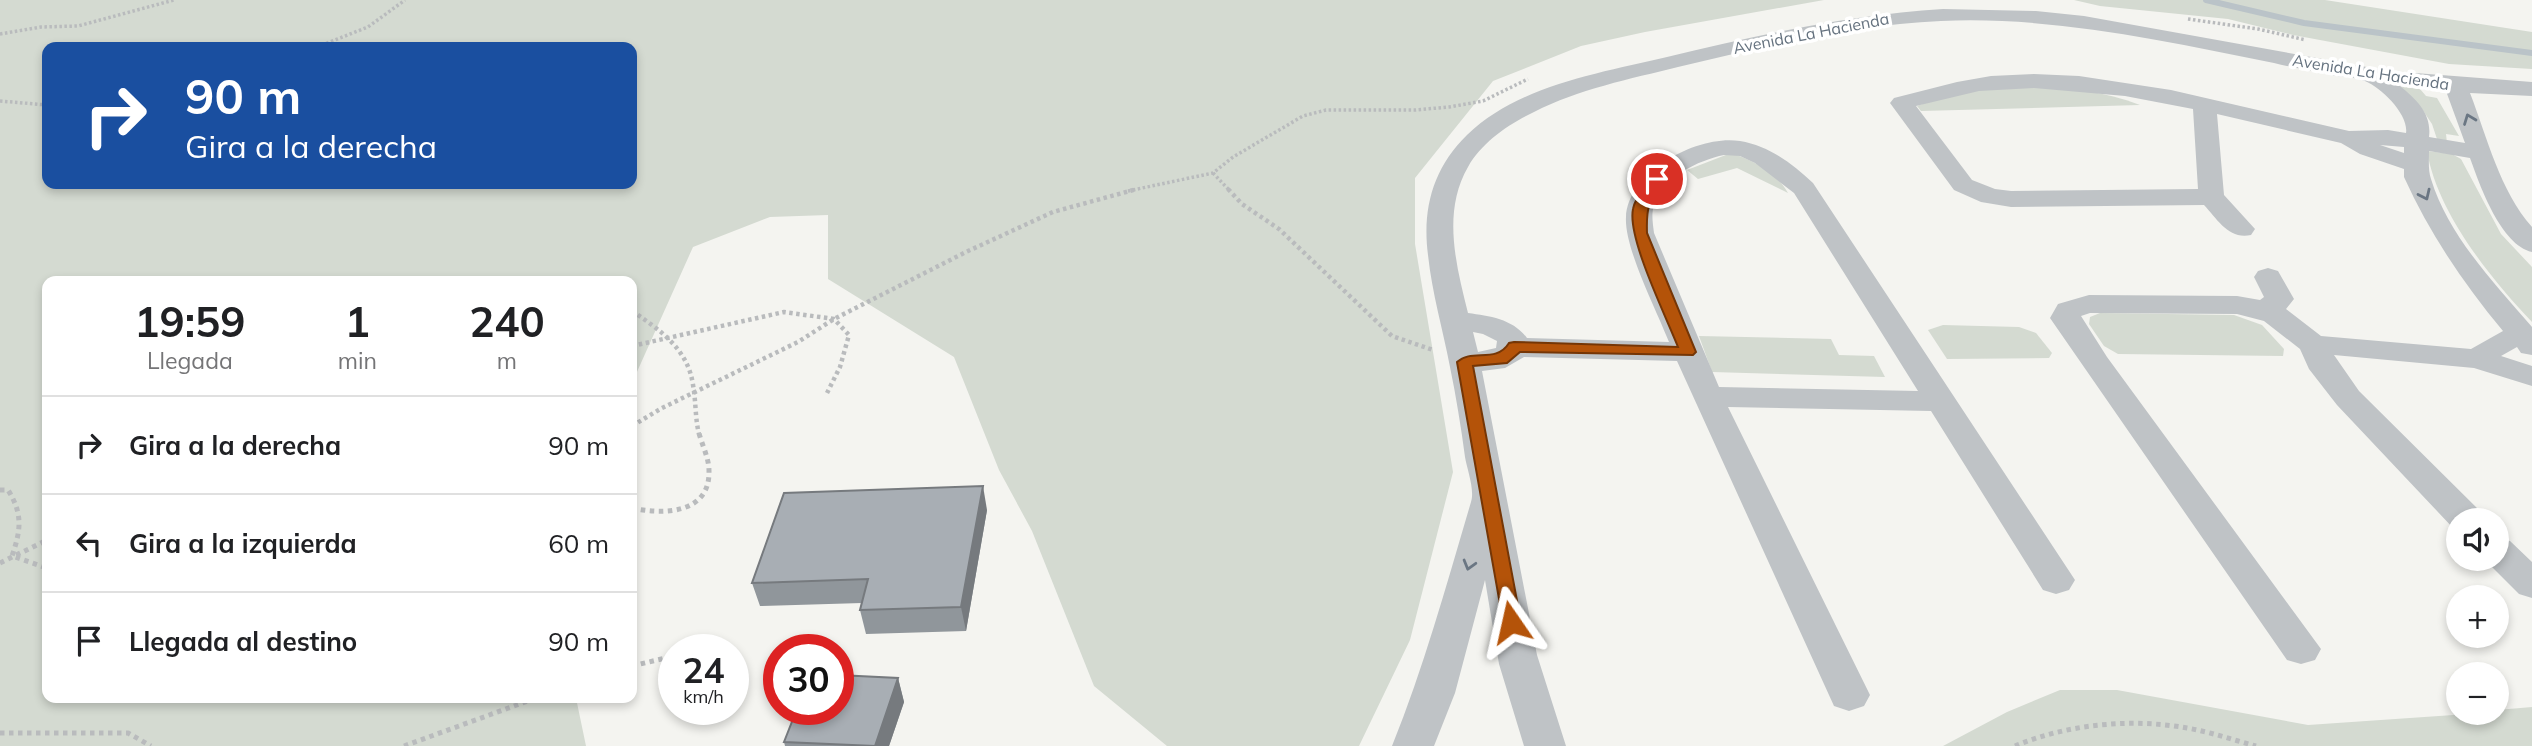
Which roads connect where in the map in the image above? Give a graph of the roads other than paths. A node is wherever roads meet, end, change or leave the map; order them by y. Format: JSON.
{"nodes":[{"id":1,"x":2373,"y":75,"type":"junction"},
{"id":2,"x":2456,"y":86,"type":"junction"},
{"id":3,"x":2532,"y":89,"type":"edge"},
{"id":4,"x":2206,"y":106,"type":"junction"},
{"id":5,"x":2482,"y":153,"type":"junction"},
{"id":6,"x":2416,"y":154,"type":"junction"},
{"id":7,"x":2211,"y":197,"type":"junction"},
{"id":8,"x":2241,"y":229,"type":"dead end"},
{"id":9,"x":2532,"y":244,"type":"edge"},
{"id":10,"x":2268,"y":277,"type":"dead end"},
{"id":11,"x":2266,"y":311,"type":"junction"},
{"id":12,"x":1456,"y":321,"type":"junction"},
{"id":13,"x":2527,"y":340,"type":"edge"},
{"id":14,"x":2313,"y":344,"type":"junction"},
{"id":15,"x":1514,"y":347,"type":"junction"},
{"id":16,"x":1688,"y":352,"type":"junction"},
{"id":17,"x":2477,"y":359,"type":"junction"},
{"id":18,"x":1464,"y":362,"type":"junction"},
{"id":19,"x":2532,"y":376,"type":"edge"},
{"id":20,"x":1707,"y":397,"type":"junction"},
{"id":21,"x":1942,"y":401,"type":"junction"},
{"id":22,"x":1488,"y":499,"type":"junction"},
{"id":23,"x":2455,"y":508,"type":"edge"},
{"id":24,"x":2509,"y":562,"type":"edge"},
{"id":25,"x":2056,"y":580,"type":"dead end"},
{"id":26,"x":2532,"y":584,"type":"edge"},
{"id":27,"x":2301,"y":649,"type":"dead end"},
{"id":28,"x":1849,"y":695,"type":"dead end"},
{"id":29,"x":1413,"y":746,"type":"edge"},
{"id":30,"x":1545,"y":746,"type":"edge"}],
"edges":[{"from":1,"to":2,"type":"street","name":"Avenida La Hacienda"},
{"from":1,"to":6,"type":"street"},
{"from":1,"to":12,"type":"street","name":"Avenida La Hacienda"},
{"from":2,"to":3,"type":"street","name":"Avenida La Hacienda"},
{"from":5,"to":2,"type":"street","one_way":true},
{"from":4,"to":6,"type":"street"},
{"from":4,"to":7,"type":"street"},
{"from":4,"to":7,"type":"street"},
{"from":5,"to":6,"type":"street"},
{"from":5,"to":9,"type":"street"},
{"from":6,"to":13,"type":"street","one_way":true},
{"from":7,"to":8,"type":"street"},
{"from":10,"to":11,"type":"street"},
{"from":11,"to":14,"type":"street"},
{"from":11,"to":27,"type":"street"},
{"from":12,"to":15,"type":"street"},
{"from":12,"to":18,"type":"street","name":"Avenida La Hacienda"},
{"from":13,"to":17,"type":"street"},
{"from":14,"to":17,"type":"street"},
{"from":14,"to":23,"type":"street"},
{"from":15,"to":16,"type":"street"},
{"from":15,"to":18,"type":"street"},
{"from":16,"to":20,"type":"street"},
{"from":16,"to":21,"type":"street"},
{"from":17,"to":19,"type":"street"},
{"from":18,"to":22,"type":"street","name":"Avenida La Hacienda"},
{"from":20,"to":21,"type":"street"},
{"from":20,"to":28,"type":"street"},
{"from":21,"to":25,"type":"street"},
{"from":22,"to":29,"type":"street","name":"Avenida La Hacienda","one_way":true},
{"from":22,"to":30,"type":"street","name":"Avenida La Hacienda"},
{"from":24,"to":26,"type":"street"}]}
